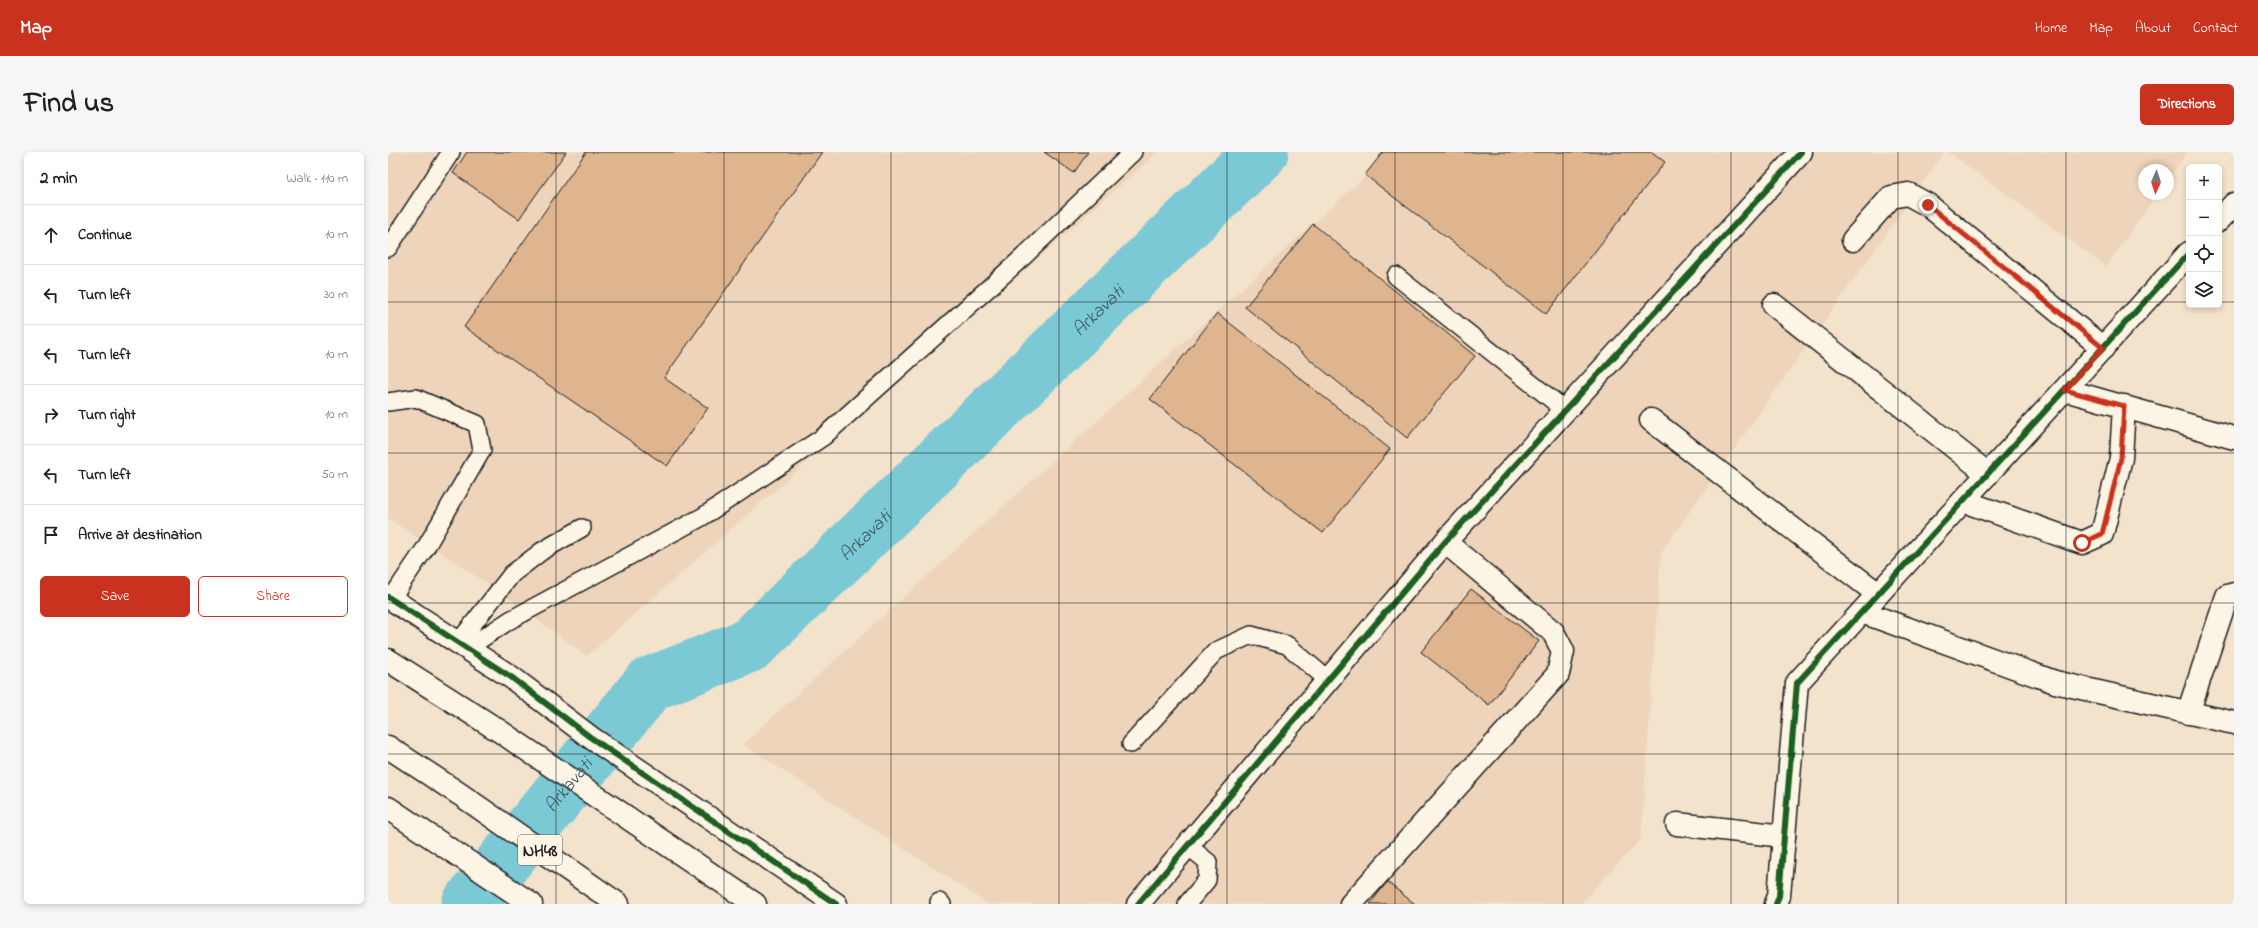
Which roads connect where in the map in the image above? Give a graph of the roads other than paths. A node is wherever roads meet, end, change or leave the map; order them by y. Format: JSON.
{"nodes":[{"id":1,"x":451,"y":152,"type":"edge"},
{"id":2,"x":1133,"y":152,"type":"edge"},
{"id":3,"x":1800,"y":152,"type":"edge"},
{"id":4,"x":2234,"y":204,"type":"edge"},
{"id":5,"x":2222,"y":217,"type":"edge"},
{"id":6,"x":1853,"y":240,"type":"dead end"},
{"id":7,"x":388,"y":248,"type":"edge"},
{"id":8,"x":2186,"y":256,"type":"edge"},
{"id":9,"x":1396,"y":276,"type":"dead end"},
{"id":10,"x":1774,"y":305,"type":"dead end"},
{"id":11,"x":2103,"y":348,"type":"junction"},
{"id":12,"x":2065,"y":390,"type":"junction"},
{"id":13,"x":388,"y":402,"type":"edge"},
{"id":14,"x":2124,"y":406,"type":"junction"},
{"id":15,"x":1565,"y":410,"type":"junction"},
{"id":16,"x":1652,"y":420,"type":"dead end"},
{"id":17,"x":2234,"y":438,"type":"edge"},
{"id":18,"x":1988,"y":474,"type":"junction"},
{"id":19,"x":1963,"y":501,"type":"junction"},
{"id":20,"x":582,"y":528,"type":"dead end"},
{"id":21,"x":1445,"y":542,"type":"junction"},
{"id":22,"x":1878,"y":594,"type":"junction"},
{"id":23,"x":2234,"y":594,"type":"edge"},
{"id":24,"x":390,"y":598,"type":"edge"},
{"id":25,"x":1862,"y":612,"type":"junction"},
{"id":26,"x":462,"y":646,"type":"junction"},
{"id":27,"x":388,"y":660,"type":"edge"},
{"id":28,"x":1328,"y":680,"type":"junction"},
{"id":29,"x":2188,"y":713,"type":"junction"},
{"id":30,"x":2234,"y":723,"type":"edge"},
{"id":31,"x":1131,"y":744,"type":"dead end"},
{"id":32,"x":388,"y":747,"type":"edge"},
{"id":33,"x":388,"y":808,"type":"edge"},
{"id":34,"x":1677,"y":824,"type":"dead end"},
{"id":35,"x":1784,"y":836,"type":"junction"},
{"id":36,"x":1188,"y":846,"type":"junction"},
{"id":37,"x":531,"y":904,"type":"edge"},
{"id":38,"x":618,"y":904,"type":"edge"},
{"id":39,"x":755,"y":904,"type":"edge"},
{"id":40,"x":836,"y":904,"type":"edge"},
{"id":41,"x":1138,"y":904,"type":"edge"},
{"id":42,"x":1187,"y":904,"type":"edge"},
{"id":43,"x":1351,"y":904,"type":"edge"},
{"id":44,"x":1776,"y":904,"type":"edge"}],
"edges":[{"from":1,"to":7,"type":"lane"},
{"from":2,"to":26,"type":"lane"},
{"from":3,"to":15,"type":"main road"},
{"from":4,"to":5,"type":"main road"},
{"from":6,"to":11,"type":"main road"},
{"from":8,"to":11,"type":"main road"},
{"from":9,"to":15,"type":"lane"},
{"from":10,"to":18,"type":"main road"},
{"from":11,"to":12,"type":"main road"},
{"from":12,"to":14,"type":"main road"},
{"from":12,"to":18,"type":"main road"},
{"from":13,"to":24,"type":"lane"},
{"from":14,"to":17,"type":"main road"},
{"from":14,"to":19,"type":"main road"},
{"from":15,"to":21,"type":"main road"},
{"from":16,"to":22,"type":"main road"},
{"from":18,"to":19,"type":"main road"},
{"from":19,"to":22,"type":"main road"},
{"from":20,"to":26,"type":"lane"},
{"from":21,"to":28,"type":"main road"},
{"from":21,"to":43,"type":"main road"},
{"from":22,"to":25,"type":"main road"},
{"from":23,"to":29,"type":"main road"},
{"from":24,"to":26,"type":"main road"},
{"from":25,"to":29,"type":"main road"},
{"from":25,"to":35,"type":"main road"},
{"from":26,"to":40,"type":"main road"},
{"from":27,"to":39,"type":"main road"},
{"from":28,"to":31,"type":"lane"},
{"from":28,"to":36,"type":"main road"},
{"from":29,"to":30,"type":"main road"},
{"from":32,"to":38,"type":"main road","number":"NH48"},
{"from":33,"to":37,"type":"main road"},
{"from":34,"to":35,"type":"main road"},
{"from":35,"to":44,"type":"main road"},
{"from":36,"to":41,"type":"main road"},
{"from":36,"to":42,"type":"lane"}]}
